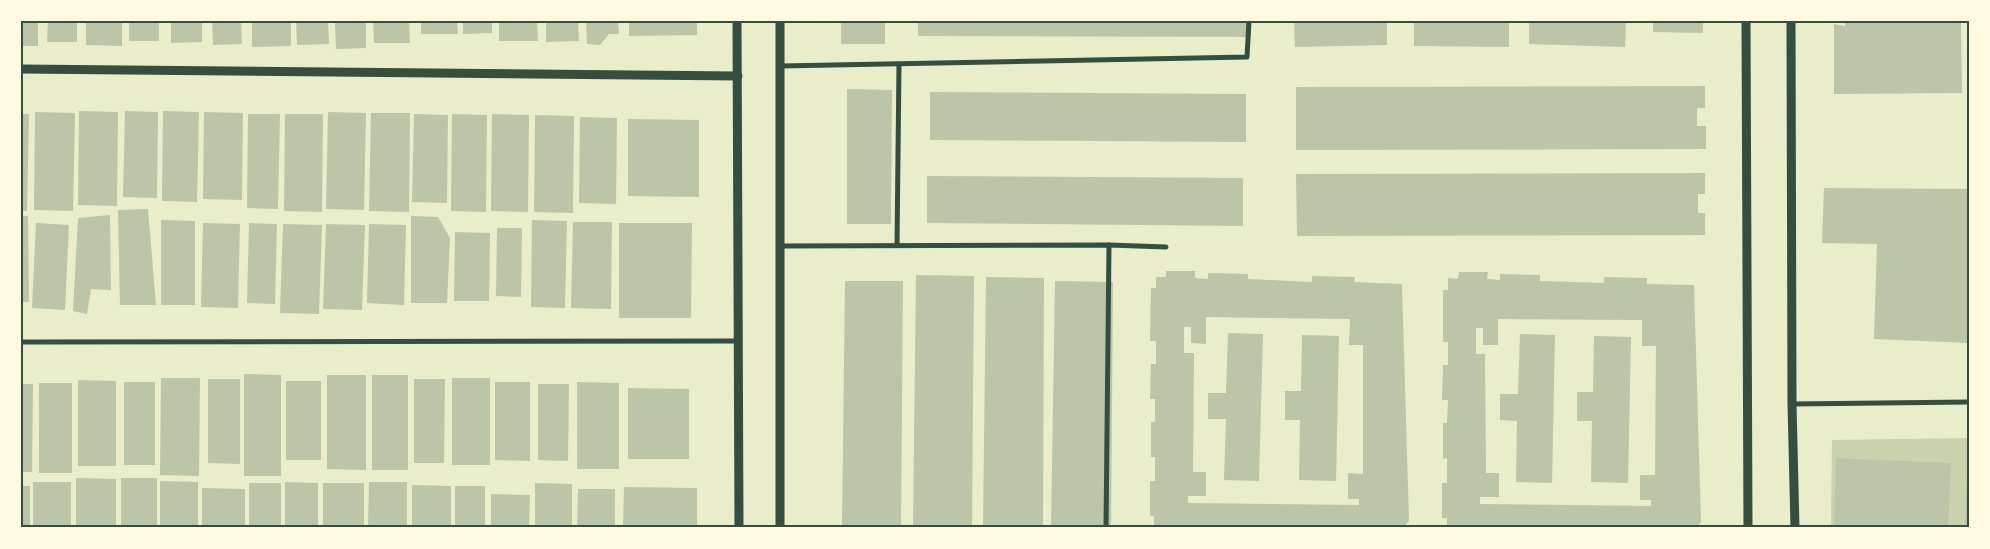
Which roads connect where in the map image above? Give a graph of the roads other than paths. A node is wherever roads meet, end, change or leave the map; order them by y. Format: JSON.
{"nodes":[{"id":1,"x":737,"y":21,"type":"edge"},
{"id":2,"x":780,"y":21,"type":"edge"},
{"id":3,"x":1249,"y":21,"type":"edge"},
{"id":4,"x":1746,"y":21,"type":"edge"},
{"id":5,"x":1791,"y":21,"type":"edge"},
{"id":6,"x":899,"y":64,"type":"junction"},
{"id":7,"x":780,"y":66,"type":"junction"},
{"id":8,"x":21,"y":69,"type":"edge"},
{"id":9,"x":738,"y":76,"type":"junction"},
{"id":10,"x":897,"y":245,"type":"junction"},
{"id":11,"x":1109,"y":245,"type":"junction"},
{"id":12,"x":780,"y":246,"type":"junction"},
{"id":13,"x":1166,"y":247,"type":"dead end"},
{"id":14,"x":739,"y":341,"type":"junction"},
{"id":15,"x":21,"y":342,"type":"edge"},
{"id":16,"x":1969,"y":402,"type":"edge"},
{"id":17,"x":1792,"y":404,"type":"junction"},
{"id":18,"x":739,"y":528,"type":"edge"},
{"id":19,"x":780,"y":528,"type":"edge"},
{"id":20,"x":1106,"y":528,"type":"edge"},
{"id":21,"x":1748,"y":528,"type":"edge"},
{"id":22,"x":1795,"y":528,"type":"edge"}],
"edges":[{"from":1,"to":9,"type":"street"},
{"from":2,"to":7,"type":"street"},
{"from":3,"to":6,"type":"street"},
{"from":4,"to":21,"type":"street"},
{"from":5,"to":17,"type":"street"},
{"from":6,"to":7,"type":"street"},
{"from":6,"to":10,"type":"street"},
{"from":7,"to":12,"type":"street"},
{"from":8,"to":9,"type":"street"},
{"from":9,"to":14,"type":"street"},
{"from":10,"to":11,"type":"street"},
{"from":10,"to":12,"type":"street"},
{"from":11,"to":13,"type":"street"},
{"from":11,"to":20,"type":"street"},
{"from":12,"to":19,"type":"street"},
{"from":14,"to":15,"type":"street"},
{"from":14,"to":18,"type":"street"},
{"from":16,"to":17,"type":"street"},
{"from":17,"to":22,"type":"street"}]}
